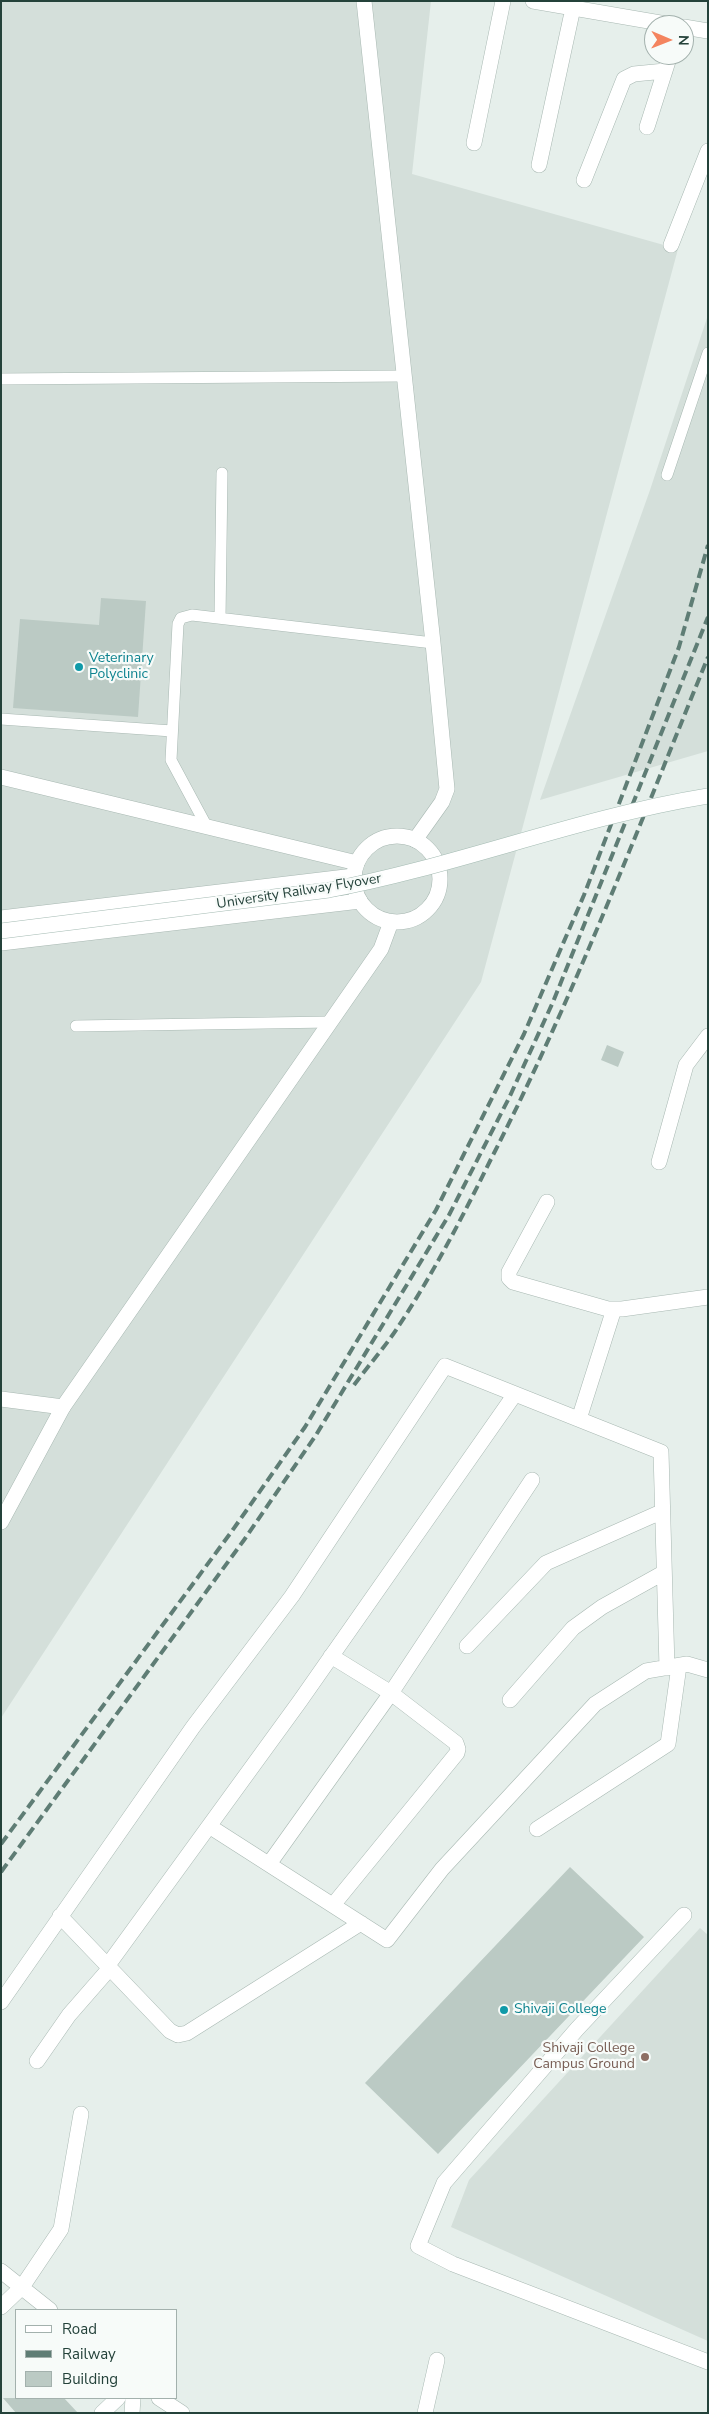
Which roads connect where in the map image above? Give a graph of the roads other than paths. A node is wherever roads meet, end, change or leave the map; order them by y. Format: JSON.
{"nodes":[{"id":1,"x":364,"y":1,"type":"edge"},
{"id":2,"x":503,"y":1,"type":"edge"},
{"id":3,"x":533,"y":1,"type":"edge"},
{"id":4,"x":550,"y":3,"type":"edge"},
{"id":5,"x":573,"y":8,"type":"junction"},
{"id":6,"x":644,"y":20,"type":"edge"},
{"id":7,"x":694,"y":29,"type":"edge"},
{"id":8,"x":708,"y":31,"type":"edge"},
{"id":9,"x":667,"y":65,"type":"edge"},
{"id":10,"x":665,"y":71,"type":"junction"},
{"id":11,"x":647,"y":127,"type":"dead end"},
{"id":12,"x":474,"y":142,"type":"dead end"},
{"id":13,"x":708,"y":151,"type":"edge"},
{"id":14,"x":539,"y":165,"type":"dead end"},
{"id":15,"x":584,"y":180,"type":"dead end"},
{"id":16,"x":671,"y":245,"type":"dead end"},
{"id":17,"x":708,"y":353,"type":"edge"},
{"id":18,"x":404,"y":376,"type":"junction"},
{"id":19,"x":1,"y":379,"type":"edge"},
{"id":20,"x":222,"y":473,"type":"dead end"},
{"id":21,"x":667,"y":475,"type":"dead end"},
{"id":22,"x":220,"y":618,"type":"junction"},
{"id":23,"x":433,"y":643,"type":"junction"},
{"id":24,"x":1,"y":719,"type":"edge"},
{"id":25,"x":172,"y":731,"type":"junction"},
{"id":26,"x":1,"y":777,"type":"edge"},
{"id":27,"x":708,"y":796,"type":"edge"},
{"id":28,"x":207,"y":827,"type":"junction"},
{"id":29,"x":414,"y":840,"type":"junction"},
{"id":30,"x":355,"y":870,"type":"junction"},
{"id":31,"x":360,"y":901,"type":"junction"},
{"id":32,"x":1,"y":918,"type":"edge"},
{"id":33,"x":391,"y":922,"type":"junction"},
{"id":34,"x":1,"y":931,"type":"edge"},
{"id":35,"x":1,"y":943,"type":"edge"},
{"id":36,"x":331,"y":1022,"type":"junction"},
{"id":37,"x":76,"y":1026,"type":"dead end"},
{"id":38,"x":708,"y":1036,"type":"edge"},
{"id":39,"x":659,"y":1162,"type":"dead end"},
{"id":40,"x":547,"y":1202,"type":"dead end"},
{"id":41,"x":708,"y":1297,"type":"edge"},
{"id":42,"x":614,"y":1309,"type":"junction"},
{"id":43,"x":515,"y":1394,"type":"junction"},
{"id":44,"x":1,"y":1399,"type":"edge"},
{"id":45,"x":63,"y":1407,"type":"junction"},
{"id":46,"x":579,"y":1419,"type":"junction"},
{"id":47,"x":532,"y":1480,"type":"dead end"},
{"id":48,"x":661,"y":1512,"type":"junction"},
{"id":49,"x":1,"y":1522,"type":"edge"},
{"id":50,"x":663,"y":1573,"type":"junction"},
{"id":51,"x":467,"y":1646,"type":"dead end"},
{"id":52,"x":331,"y":1656,"type":"junction"},
{"id":53,"x":673,"y":1667,"type":"junction"},
{"id":54,"x":708,"y":1670,"type":"edge"},
{"id":55,"x":390,"y":1693,"type":"junction"},
{"id":56,"x":510,"y":1700,"type":"dead end"},
{"id":57,"x":209,"y":1826,"type":"junction"},
{"id":58,"x":537,"y":1829,"type":"dead end"},
{"id":59,"x":269,"y":1864,"type":"junction"},
{"id":60,"x":333,"y":1905,"type":"junction"},
{"id":61,"x":684,"y":1915,"type":"dead end"},
{"id":62,"x":60,"y":1916,"type":"junction"},
{"id":63,"x":361,"y":1923,"type":"junction"},
{"id":64,"x":109,"y":1966,"type":"junction"},
{"id":65,"x":1,"y":2002,"type":"edge"},
{"id":66,"x":37,"y":2061,"type":"dead end"},
{"id":67,"x":80,"y":2114,"type":"dead end"},
{"id":68,"x":1,"y":2271,"type":"edge"},
{"id":69,"x":22,"y":2287,"type":"junction"},
{"id":70,"x":1,"y":2307,"type":"edge"},
{"id":71,"x":49,"y":2309,"type":"edge"},
{"id":72,"x":437,"y":2360,"type":"dead end"},
{"id":73,"x":708,"y":2362,"type":"edge"},
{"id":74,"x":117,"y":2399,"type":"edge"},
{"id":75,"x":133,"y":2399,"type":"edge"},
{"id":76,"x":161,"y":2399,"type":"edge"},
{"id":77,"x":102,"y":2413,"type":"edge"},
{"id":78,"x":132,"y":2413,"type":"edge"},
{"id":79,"x":182,"y":2413,"type":"edge"},
{"id":80,"x":425,"y":2413,"type":"edge"}],
"edges":[{"from":1,"to":18,"type":"street"},
{"from":2,"to":12,"type":"street"},
{"from":3,"to":4,"type":"street"},
{"from":4,"to":5,"type":"street"},
{"from":5,"to":6,"type":"street"},
{"from":5,"to":14,"type":"street"},
{"from":7,"to":8,"type":"street"},
{"from":9,"to":10,"type":"street"},
{"from":10,"to":11,"type":"street"},
{"from":10,"to":15,"type":"street"},
{"from":13,"to":16,"type":"street"},
{"from":17,"to":21,"type":"lane"},
{"from":18,"to":19,"type":"lane"},
{"from":18,"to":23,"type":"street"},
{"from":20,"to":22,"type":"lane"},
{"from":22,"to":23,"type":"lane"},
{"from":22,"to":25,"type":"lane"},
{"from":23,"to":29,"type":"street"},
{"from":24,"to":25,"type":"lane"},
{"from":25,"to":28,"type":"lane"},
{"from":26,"to":28,"type":"street"},
{"from":27,"to":34,"type":"street","name":"University Railway Flyover","bridge":true},
{"from":28,"to":30,"type":"street"},
{"from":29,"to":30,"type":"street"},
{"from":29,"to":33,"type":"street"},
{"from":30,"to":31,"type":"street"},
{"from":30,"to":32,"type":"street"},
{"from":31,"to":33,"type":"street"},
{"from":31,"to":35,"type":"street"},
{"from":33,"to":36,"type":"street"},
{"from":36,"to":37,"type":"lane"},
{"from":36,"to":45,"type":"street"},
{"from":38,"to":39,"type":"street"},
{"from":40,"to":42,"type":"street"},
{"from":41,"to":42,"type":"street"},
{"from":42,"to":46,"type":"street"},
{"from":43,"to":46,"type":"street"},
{"from":43,"to":52,"type":"street"},
{"from":43,"to":62,"type":"street"},
{"from":44,"to":45,"type":"street"},
{"from":45,"to":49,"type":"street"},
{"from":46,"to":48,"type":"street"},
{"from":47,"to":55,"type":"street"},
{"from":48,"to":50,"type":"street"},
{"from":48,"to":51,"type":"street"},
{"from":50,"to":53,"type":"street"},
{"from":50,"to":56,"type":"street"},
{"from":52,"to":55,"type":"street"},
{"from":52,"to":57,"type":"street"},
{"from":53,"to":54,"type":"street"},
{"from":53,"to":58,"type":"street"},
{"from":53,"to":63,"type":"street"},
{"from":55,"to":59,"type":"street"},
{"from":55,"to":60,"type":"street"},
{"from":57,"to":59,"type":"street"},
{"from":57,"to":64,"type":"street"},
{"from":59,"to":60,"type":"street"},
{"from":60,"to":63,"type":"street"},
{"from":61,"to":73,"type":"street"},
{"from":62,"to":64,"type":"street"},
{"from":62,"to":65,"type":"street"},
{"from":63,"to":64,"type":"street"},
{"from":64,"to":66,"type":"street"},
{"from":67,"to":69,"type":"street"},
{"from":68,"to":69,"type":"street"},
{"from":69,"to":70,"type":"street"},
{"from":69,"to":71,"type":"street"},
{"from":72,"to":80,"type":"street"},
{"from":74,"to":77,"type":"street"},
{"from":75,"to":78,"type":"street"},
{"from":76,"to":79,"type":"street"}]}
